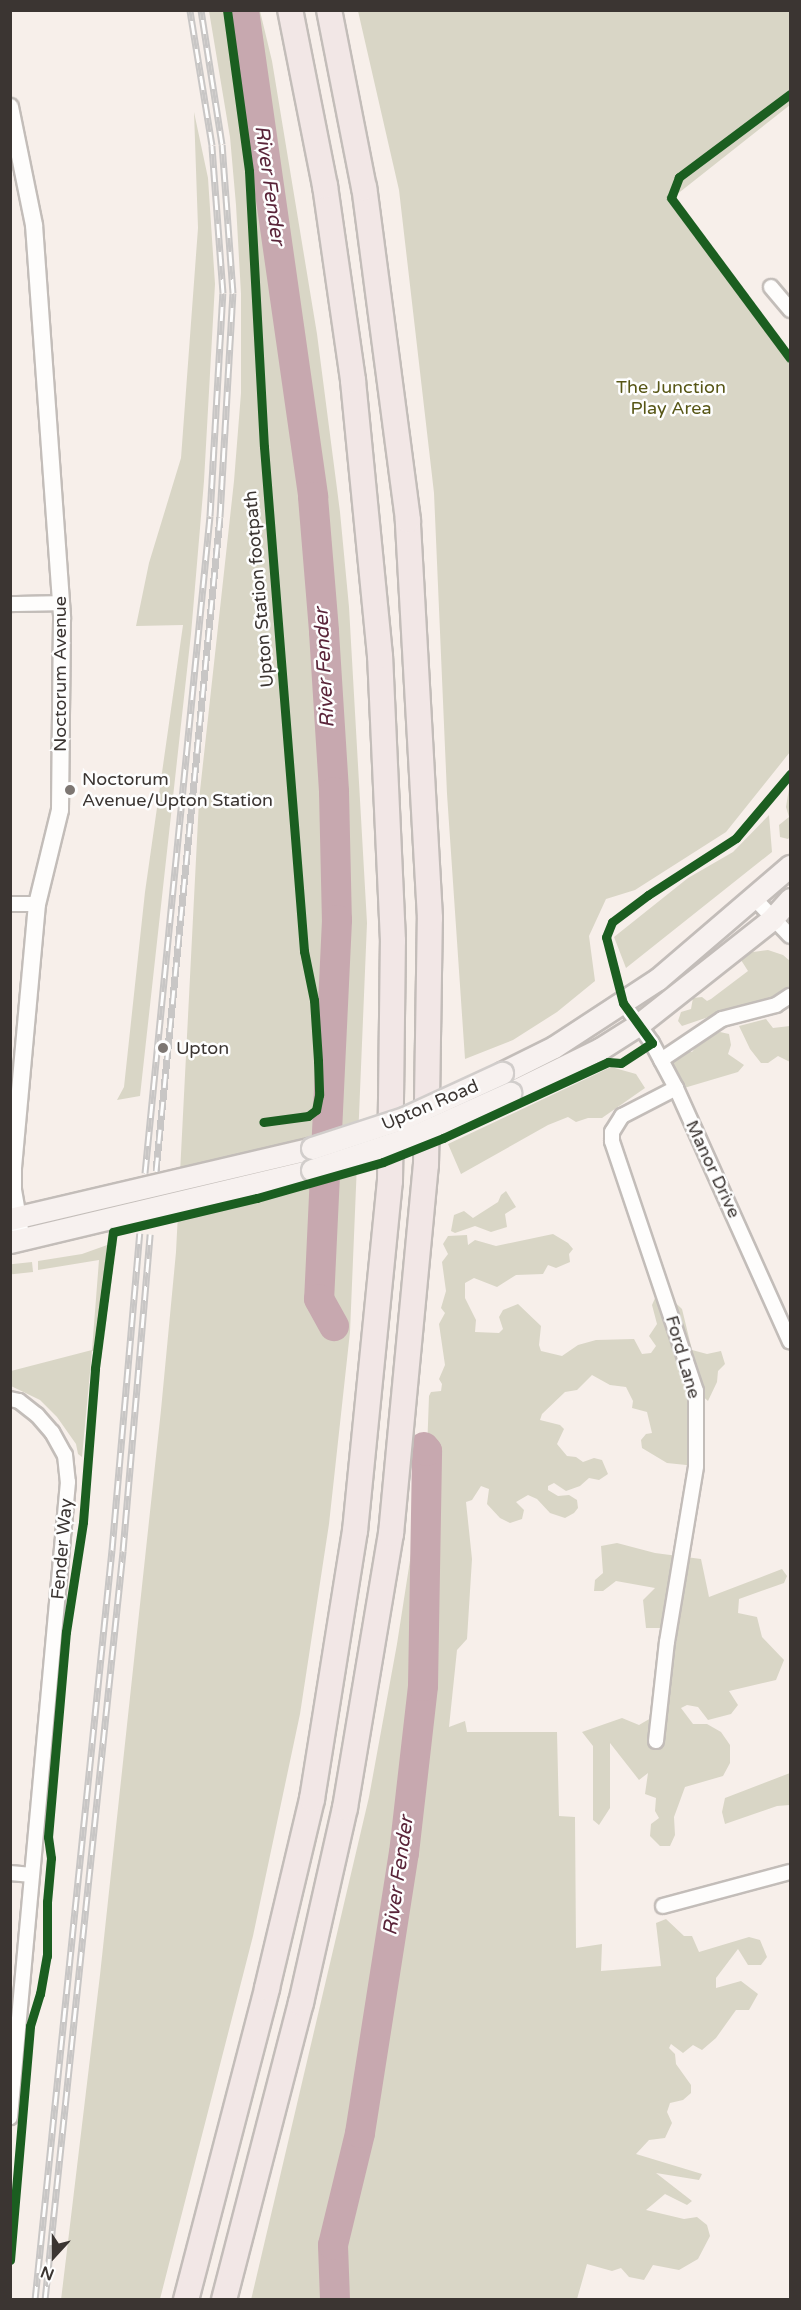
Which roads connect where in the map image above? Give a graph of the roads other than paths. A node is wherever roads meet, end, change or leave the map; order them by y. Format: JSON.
{"nodes":[{"id":1,"x":290,"y":10,"type":"edge"},
{"id":2,"x":329,"y":10,"type":"edge"},
{"id":3,"x":10,"y":107,"type":"edge"},
{"id":4,"x":771,"y":287,"type":"dead end"},
{"id":5,"x":790,"y":310,"type":"edge"},
{"id":6,"x":61,"y":603,"type":"junction"},
{"id":7,"x":10,"y":604,"type":"edge"},
{"id":8,"x":790,"y":866,"type":"edge"},
{"id":9,"x":754,"y":898,"type":"junction"},
{"id":10,"x":790,"y":899,"type":"edge"},
{"id":11,"x":10,"y":904,"type":"edge"},
{"id":12,"x":37,"y":904,"type":"junction"},
{"id":13,"x":772,"y":919,"type":"junction"},
{"id":14,"x":790,"y":936,"type":"edge"},
{"id":15,"x":790,"y":996,"type":"edge"},
{"id":16,"x":623,"y":1002,"type":"junction"},
{"id":17,"x":638,"y":1024,"type":"junction"},
{"id":18,"x":661,"y":1060,"type":"junction"},
{"id":19,"x":676,"y":1088,"type":"junction"},
{"id":20,"x":14,"y":1132,"type":"edge"},
{"id":21,"x":14,"y":1218,"type":"edge"},
{"id":22,"x":17,"y":1241,"type":"edge"},
{"id":23,"x":790,"y":1342,"type":"edge"},
{"id":24,"x":10,"y":1399,"type":"edge"},
{"id":25,"x":656,"y":1741,"type":"dead end"},
{"id":26,"x":790,"y":1872,"type":"edge"},
{"id":27,"x":10,"y":1873,"type":"edge"},
{"id":28,"x":32,"y":1875,"type":"junction"},
{"id":29,"x":663,"y":1906,"type":"dead end"},
{"id":30,"x":12,"y":2092,"type":"edge"},
{"id":31,"x":10,"y":2117,"type":"edge"},
{"id":32,"x":186,"y":2300,"type":"edge"},
{"id":33,"x":224,"y":2300,"type":"edge"}],
"edges":[{"from":1,"to":32,"type":"highway"},
{"from":2,"to":33,"type":"highway"},
{"from":3,"to":6,"type":"street","name":"Noctorum Avenue"},
{"from":4,"to":5,"type":"street"},
{"from":6,"to":7,"type":"street"},
{"from":6,"to":12,"type":"street","name":"Noctorum Avenue"},
{"from":8,"to":9,"type":"main road","name":"Upton Road"},
{"from":9,"to":13,"type":"street"},
{"from":9,"to":16,"type":"main road","name":"Upton Road"},
{"from":10,"to":13,"type":"main road","name":"Upton Road"},
{"from":11,"to":12,"type":"street"},
{"from":12,"to":20,"type":"street","name":"Noctorum Avenue"},
{"from":13,"to":14,"type":"street"},
{"from":13,"to":17,"type":"main road","name":"Upton Road"},
{"from":15,"to":18,"type":"street"},
{"from":16,"to":17,"type":"street","name":"Manor Drive"},
{"from":16,"to":21,"type":"main road","name":"Upton Road","bridge":true},
{"from":17,"to":18,"type":"street","name":"Manor Drive"},
{"from":17,"to":22,"type":"main road","name":"Upton Road","bridge":true},
{"from":18,"to":19,"type":"street","name":"Manor Drive"},
{"from":19,"to":23,"type":"street","name":"Manor Drive"},
{"from":19,"to":25,"type":"street","name":"Ford Lane"},
{"from":20,"to":21,"type":"street","name":"Noctorum Avenue"},
{"from":21,"to":22,"type":"street","name":"Noctorum Avenue"},
{"from":24,"to":28,"type":"street","name":"Fender Way"},
{"from":26,"to":29,"type":"street"},
{"from":27,"to":28,"type":"street"},
{"from":28,"to":30,"type":"street","name":"Fender Way"},
{"from":30,"to":31,"type":"street","name":"Fender Way"}]}
